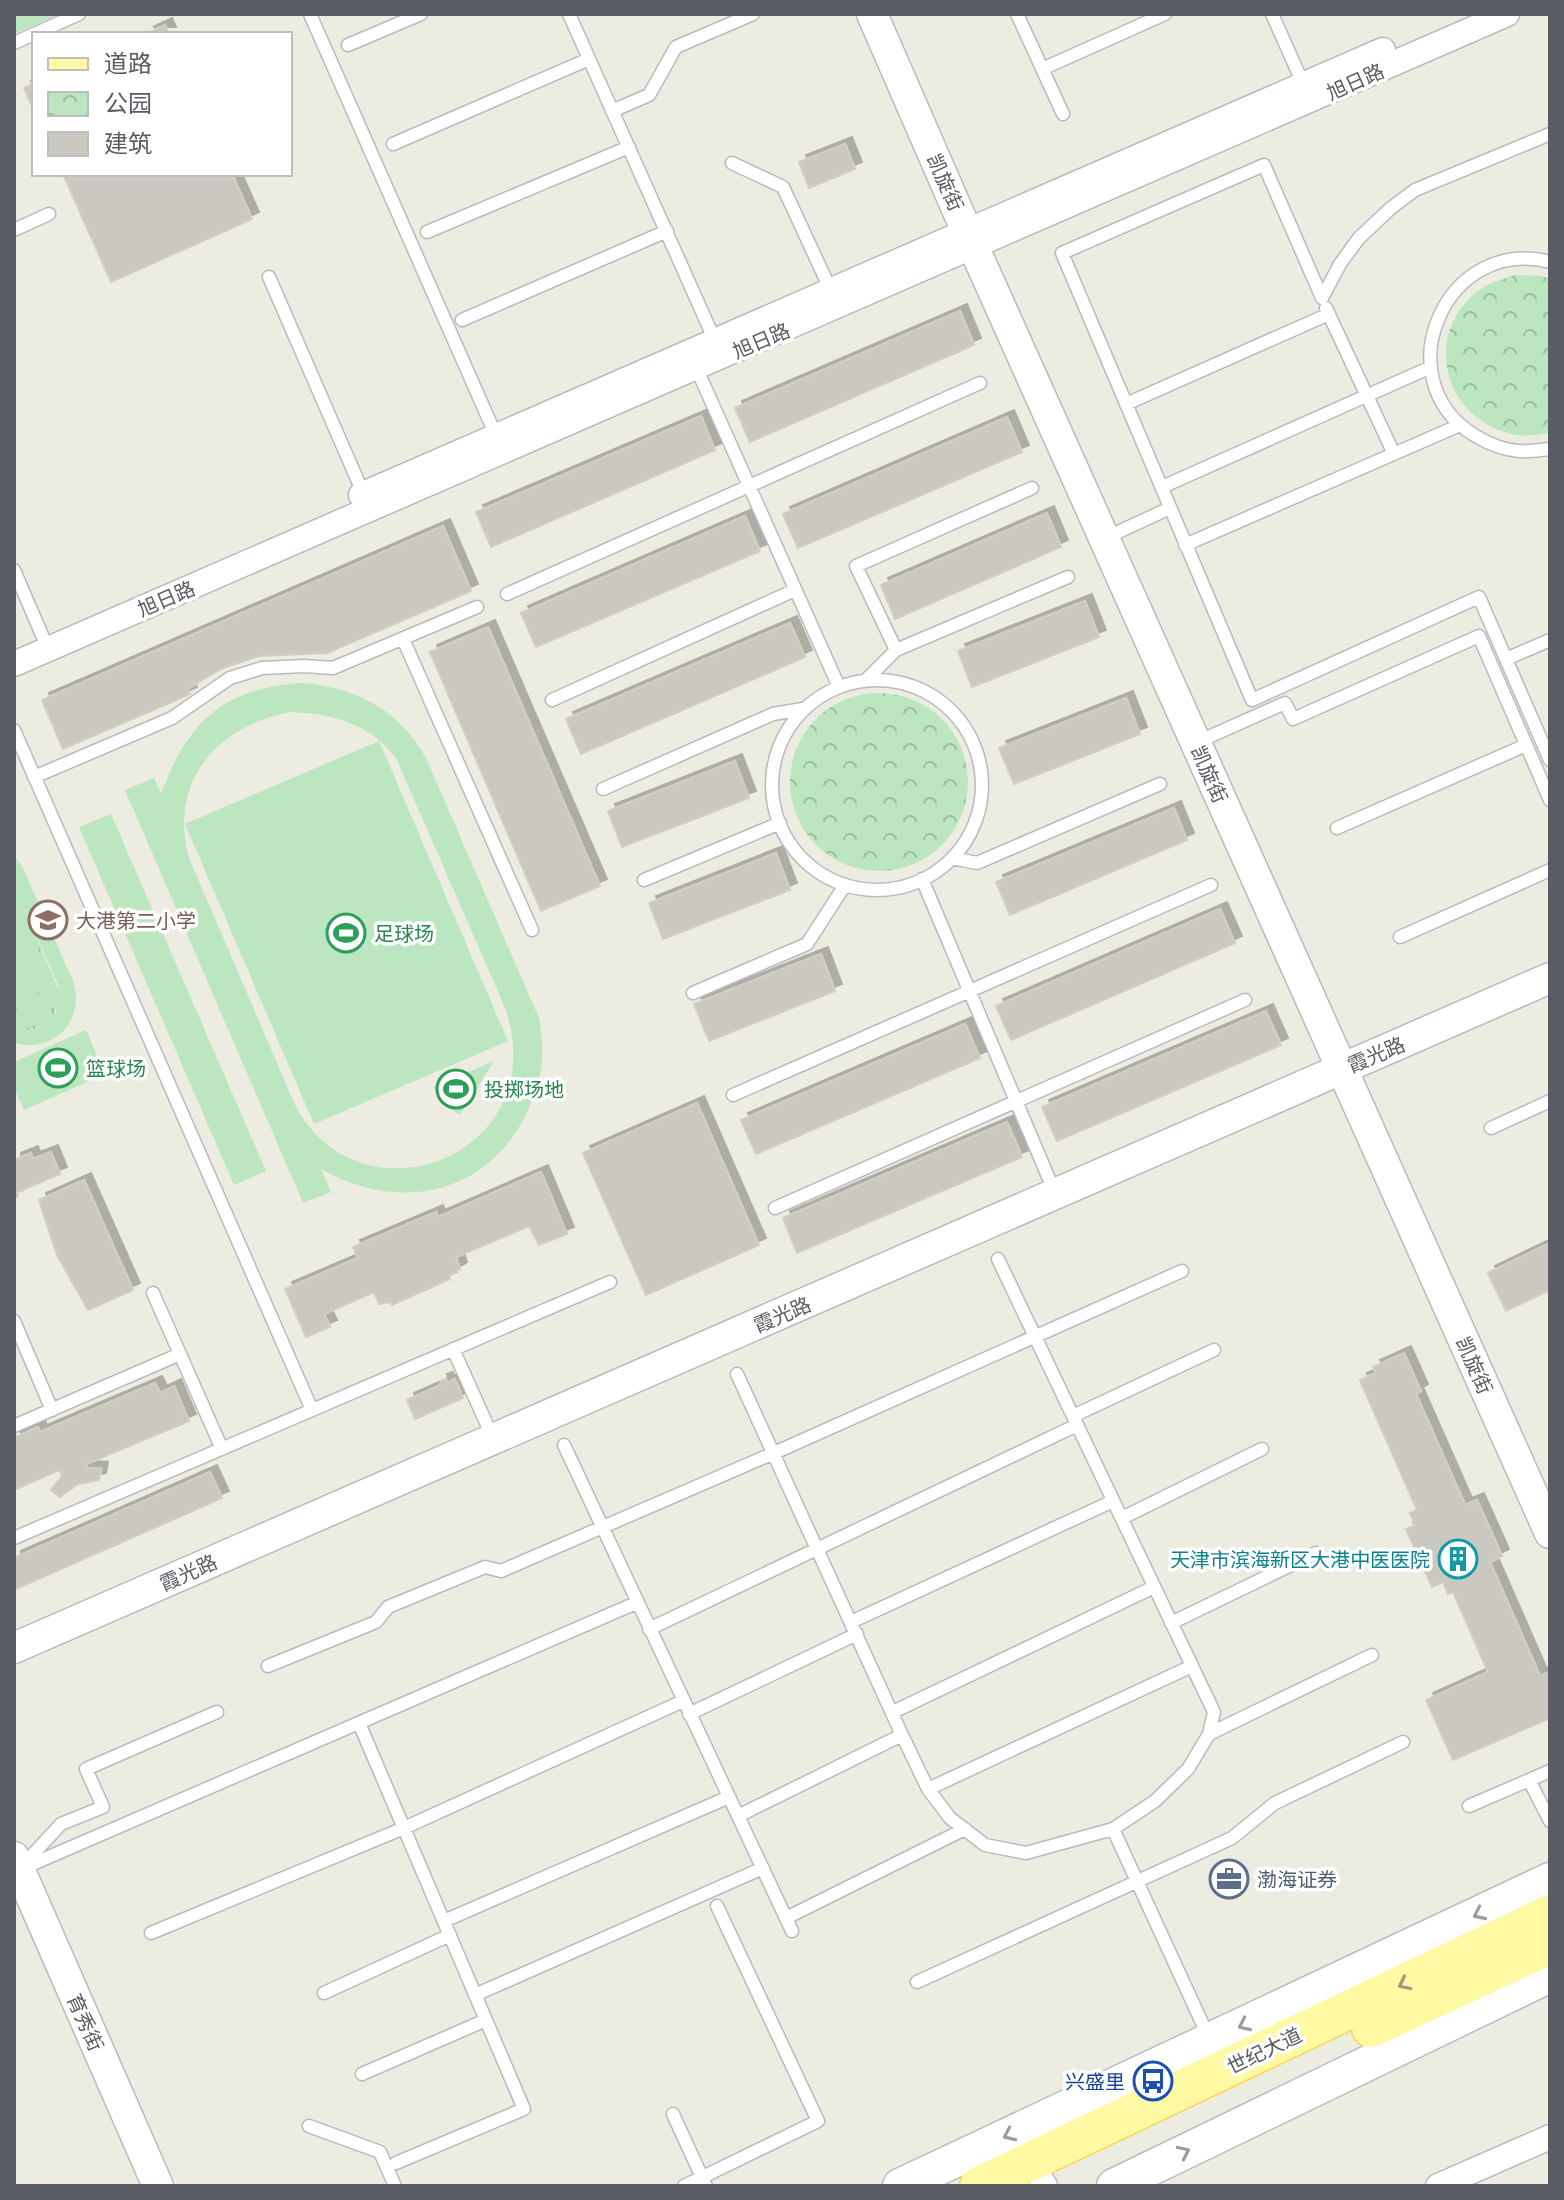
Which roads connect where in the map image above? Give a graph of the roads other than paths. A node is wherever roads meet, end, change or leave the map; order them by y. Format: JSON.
{"nodes":[{"id":1,"x":79,"y":14,"type":"edge"},
{"id":2,"x":310,"y":14,"type":"edge"},
{"id":3,"x":421,"y":14,"type":"edge"},
{"id":4,"x":569,"y":14,"type":"edge"},
{"id":5,"x":753,"y":14,"type":"edge"},
{"id":6,"x":872,"y":14,"type":"edge"},
{"id":7,"x":887,"y":14,"type":"edge"},
{"id":8,"x":1017,"y":14,"type":"edge"},
{"id":9,"x":1165,"y":14,"type":"edge"},
{"id":10,"x":1272,"y":14,"type":"edge"},
{"id":11,"x":1466,"y":14,"type":"edge"},
{"id":12,"x":1507,"y":14,"type":"edge"},
{"id":13,"x":39,"y":32,"type":"edge"},
{"id":14,"x":348,"y":45,"type":"dead end"},
{"id":15,"x":589,"y":59,"type":"junction"},
{"id":16,"x":1042,"y":69,"type":"junction"},
{"id":17,"x":1307,"y":92,"type":"junction"},
{"id":18,"x":612,"y":111,"type":"junction"},
{"id":19,"x":1063,"y":114,"type":"dead end"},
{"id":20,"x":1550,"y":134,"type":"edge"},
{"id":21,"x":393,"y":144,"type":"dead end"},
{"id":22,"x":629,"y":147,"type":"junction"},
{"id":23,"x":732,"y":163,"type":"dead end"},
{"id":24,"x":49,"y":214,"type":"dead end"},
{"id":25,"x":14,"y":230,"type":"edge"},
{"id":26,"x":667,"y":231,"type":"junction"},
{"id":27,"x":427,"y":232,"type":"dead end"},
{"id":28,"x":977,"y":237,"type":"junction"},
{"id":29,"x":1550,"y":253,"type":"edge"},
{"id":30,"x":1544,"y":260,"type":"edge"},
{"id":31,"x":269,"y":277,"type":"dead end"},
{"id":32,"x":835,"y":298,"type":"junction"},
{"id":33,"x":1322,"y":298,"type":"junction"},
{"id":34,"x":1329,"y":314,"type":"junction"},
{"id":35,"x":462,"y":320,"type":"dead end"},
{"id":36,"x":719,"y":348,"type":"junction"},
{"id":37,"x":692,"y":360,"type":"junction"},
{"id":38,"x":1431,"y":367,"type":"junction"},
{"id":39,"x":980,"y":383,"type":"dead end"},
{"id":40,"x":1367,"y":395,"type":"junction"},
{"id":41,"x":1126,"y":404,"type":"junction"},
{"id":42,"x":1460,"y":425,"type":"junction"},
{"id":43,"x":500,"y":444,"type":"junction"},
{"id":44,"x":1550,"y":449,"type":"edge"},
{"id":45,"x":1394,"y":454,"type":"junction"},
{"id":46,"x":749,"y":486,"type":"junction"},
{"id":47,"x":1162,"y":487,"type":"junction"},
{"id":48,"x":1032,"y":488,"type":"dead end"},
{"id":49,"x":367,"y":502,"type":"junction"},
{"id":50,"x":1170,"y":508,"type":"junction"},
{"id":51,"x":1114,"y":534,"type":"junction"},
{"id":52,"x":1185,"y":545,"type":"junction"},
{"id":53,"x":14,"y":570,"type":"edge"},
{"id":54,"x":1068,"y":577,"type":"dead end"},
{"id":55,"x":795,"y":590,"type":"junction"},
{"id":56,"x":507,"y":594,"type":"dead end"},
{"id":57,"x":477,"y":607,"type":"dead end"},
{"id":58,"x":403,"y":639,"type":"junction"},
{"id":59,"x":1550,"y":640,"type":"edge"},
{"id":60,"x":45,"y":642,"type":"junction"},
{"id":61,"x":14,"y":647,"type":"edge"},
{"id":62,"x":896,"y":650,"type":"junction"},
{"id":63,"x":1506,"y":659,"type":"junction"},
{"id":64,"x":14,"y":664,"type":"edge"},
{"id":65,"x":866,"y":680,"type":"junction"},
{"id":66,"x":839,"y":687,"type":"junction"},
{"id":67,"x":552,"y":700,"type":"dead end"},
{"id":68,"x":803,"y":709,"type":"junction"},
{"id":69,"x":14,"y":730,"type":"edge"},
{"id":70,"x":1204,"y":739,"type":"junction"},
{"id":71,"x":1526,"y":745,"type":"junction"},
{"id":72,"x":1550,"y":760,"type":"edge"},
{"id":73,"x":34,"y":777,"type":"junction"},
{"id":74,"x":1160,"y":784,"type":"dead end"},
{"id":75,"x":603,"y":789,"type":"dead end"},
{"id":76,"x":1550,"y":800,"type":"edge"},
{"id":77,"x":780,"y":823,"type":"junction"},
{"id":78,"x":1337,"y":828,"type":"dead end"},
{"id":79,"x":952,"y":858,"type":"junction"},
{"id":80,"x":1550,"y":870,"type":"edge"},
{"id":81,"x":922,"y":879,"type":"junction"},
{"id":82,"x":644,"y":880,"type":"dead end"},
{"id":83,"x":845,"y":885,"type":"junction"},
{"id":84,"x":1211,"y":885,"type":"dead end"},
{"id":85,"x":532,"y":930,"type":"dead end"},
{"id":86,"x":1400,"y":937,"type":"dead end"},
{"id":87,"x":1550,"y":978,"type":"edge"},
{"id":88,"x":969,"y":991,"type":"junction"},
{"id":89,"x":693,"y":993,"type":"dead end"},
{"id":90,"x":1550,"y":994,"type":"edge"},
{"id":91,"x":1245,"y":1000,"type":"dead end"},
{"id":92,"x":1354,"y":1072,"type":"junction"},
{"id":93,"x":733,"y":1095,"type":"dead end"},
{"id":94,"x":1550,"y":1101,"type":"edge"},
{"id":95,"x":1016,"y":1102,"type":"junction"},
{"id":96,"x":1491,"y":1128,"type":"dead end"},
{"id":97,"x":1058,"y":1201,"type":"junction"},
{"id":98,"x":775,"y":1208,"type":"dead end"},
{"id":99,"x":998,"y":1259,"type":"dead end"},
{"id":100,"x":1182,"y":1271,"type":"dead end"},
{"id":101,"x":610,"y":1282,"type":"dead end"},
{"id":102,"x":153,"y":1293,"type":"dead end"},
{"id":103,"x":14,"y":1321,"type":"edge"},
{"id":104,"x":1036,"y":1335,"type":"junction"},
{"id":105,"x":453,"y":1349,"type":"junction"},
{"id":106,"x":1214,"y":1350,"type":"dead end"},
{"id":107,"x":180,"y":1354,"type":"junction"},
{"id":108,"x":737,"y":1374,"type":"dead end"},
{"id":109,"x":52,"y":1410,"type":"junction"},
{"id":110,"x":312,"y":1410,"type":"junction"},
{"id":111,"x":1075,"y":1420,"type":"junction"},
{"id":112,"x":14,"y":1426,"type":"edge"},
{"id":113,"x":496,"y":1445,"type":"junction"},
{"id":114,"x":564,"y":1445,"type":"dead end"},
{"id":115,"x":222,"y":1449,"type":"junction"},
{"id":116,"x":1262,"y":1449,"type":"dead end"},
{"id":117,"x":774,"y":1453,"type":"junction"},
{"id":118,"x":1550,"y":1483,"type":"edge"},
{"id":119,"x":1113,"y":1501,"type":"junction"},
{"id":120,"x":1122,"y":1518,"type":"junction"},
{"id":121,"x":601,"y":1527,"type":"junction"},
{"id":122,"x":1550,"y":1533,"type":"edge"},
{"id":123,"x":14,"y":1538,"type":"edge"},
{"id":124,"x":818,"y":1549,"type":"junction"},
{"id":125,"x":1316,"y":1553,"type":"dead end"},
{"id":126,"x":1154,"y":1587,"type":"junction"},
{"id":127,"x":636,"y":1603,"type":"junction"},
{"id":128,"x":1171,"y":1623,"type":"junction"},
{"id":129,"x":854,"y":1628,"type":"junction"},
{"id":130,"x":649,"y":1629,"type":"junction"},
{"id":131,"x":14,"y":1648,"type":"edge"},
{"id":132,"x":1372,"y":1655,"type":"dead end"},
{"id":133,"x":14,"y":1663,"type":"edge"},
{"id":134,"x":268,"y":1666,"type":"dead end"},
{"id":135,"x":1192,"y":1666,"type":"junction"},
{"id":136,"x":683,"y":1701,"type":"junction"},
{"id":137,"x":217,"y":1712,"type":"dead end"},
{"id":138,"x":893,"y":1712,"type":"junction"},
{"id":139,"x":689,"y":1714,"type":"junction"},
{"id":140,"x":359,"y":1723,"type":"junction"},
{"id":141,"x":1209,"y":1734,"type":"junction"},
{"id":142,"x":902,"y":1735,"type":"junction"},
{"id":143,"x":1403,"y":1742,"type":"dead end"},
{"id":144,"x":1550,"y":1771,"type":"edge"},
{"id":145,"x":1529,"y":1780,"type":"junction"},
{"id":146,"x":928,"y":1789,"type":"junction"},
{"id":147,"x":729,"y":1797,"type":"junction"},
{"id":148,"x":1469,"y":1806,"type":"dead end"},
{"id":149,"x":738,"y":1816,"type":"junction"},
{"id":150,"x":1550,"y":1821,"type":"edge"},
{"id":151,"x":404,"y":1828,"type":"junction"},
{"id":152,"x":965,"y":1829,"type":"junction"},
{"id":153,"x":1113,"y":1829,"type":"junction"},
{"id":154,"x":16,"y":1866,"type":"edge"},
{"id":155,"x":763,"y":1868,"type":"junction"},
{"id":156,"x":1136,"y":1880,"type":"junction"},
{"id":157,"x":1550,"y":1880,"type":"edge"},
{"id":158,"x":14,"y":1903,"type":"edge"},
{"id":159,"x":717,"y":1906,"type":"dead end"},
{"id":160,"x":1550,"y":1914,"type":"edge"},
{"id":161,"x":786,"y":1918,"type":"junction"},
{"id":162,"x":444,"y":1921,"type":"junction"},
{"id":163,"x":792,"y":1931,"type":"dead end"},
{"id":164,"x":151,"y":1933,"type":"dead end"},
{"id":165,"x":450,"y":1935,"type":"junction"},
{"id":166,"x":1550,"y":1945,"type":"edge"},
{"id":167,"x":1550,"y":1975,"type":"edge"},
{"id":168,"x":917,"y":1982,"type":"dead end"},
{"id":169,"x":324,"y":1993,"type":"dead end"},
{"id":170,"x":475,"y":1995,"type":"junction"},
{"id":171,"x":486,"y":2020,"type":"junction"},
{"id":172,"x":1210,"y":2041,"type":"junction"},
{"id":173,"x":362,"y":2074,"type":"dead end"},
{"id":174,"x":673,"y":2114,"type":"dead end"},
{"id":175,"x":309,"y":2126,"type":"dead end"},
{"id":176,"x":1550,"y":2137,"type":"edge"},
{"id":177,"x":396,"y":2163,"type":"dead end"},
{"id":178,"x":704,"y":2182,"type":"edge"},
{"id":179,"x":1039,"y":2184,"type":"edge"},
{"id":180,"x":139,"y":2186,"type":"edge"},
{"id":181,"x":158,"y":2186,"type":"edge"},
{"id":182,"x":395,"y":2186,"type":"edge"},
{"id":183,"x":684,"y":2186,"type":"edge"},
{"id":184,"x":900,"y":2186,"type":"edge"},
{"id":185,"x":979,"y":2186,"type":"edge"},
{"id":186,"x":1114,"y":2186,"type":"edge"},
{"id":187,"x":1438,"y":2186,"type":"edge"}],
"edges":[{"from":1,"to":13,"type":"lane"},
{"from":2,"to":43,"type":"lane"},
{"from":3,"to":14,"type":"lane"},
{"from":4,"to":15,"type":"lane"},
{"from":5,"to":18,"type":"lane"},
{"from":6,"to":28,"type":"street","name":"凯旋街"},
{"from":7,"to":28,"type":"street","name":"凯旋街"},
{"from":8,"to":16,"type":"lane"},
{"from":9,"to":16,"type":"lane"},
{"from":10,"to":17,"type":"lane"},
{"from":11,"to":17,"type":"street","name":"旭日路"},
{"from":12,"to":17,"type":"street","name":"旭日路"},
{"from":15,"to":18,"type":"lane"},
{"from":15,"to":21,"type":"lane"},
{"from":16,"to":19,"type":"lane"},
{"from":17,"to":28,"type":"street","name":"旭日路"},
{"from":18,"to":22,"type":"lane"},
{"from":20,"to":33,"type":"lane"},
{"from":22,"to":26,"type":"lane"},
{"from":22,"to":27,"type":"lane"},
{"from":23,"to":32,"type":"lane"},
{"from":24,"to":25,"type":"lane"},
{"from":26,"to":35,"type":"lane"},
{"from":26,"to":36,"type":"lane"},
{"from":28,"to":32,"type":"street","name":"旭日路"},
{"from":28,"to":51,"type":"street","name":"凯旋街"},
{"from":28,"to":92,"type":"street","name":"凯旋街"},
{"from":29,"to":30,"type":"lane"},
{"from":30,"to":38,"type":"lane"},
{"from":31,"to":49,"type":"lane"},
{"from":32,"to":36,"type":"street","name":"旭日路"},
{"from":33,"to":34,"type":"lane"},
{"from":33,"to":41,"type":"lane"},
{"from":34,"to":40,"type":"lane"},
{"from":34,"to":41,"type":"lane"},
{"from":36,"to":37,"type":"street","name":"旭日路"},
{"from":37,"to":43,"type":"street","name":"旭日路"},
{"from":37,"to":46,"type":"lane"},
{"from":38,"to":40,"type":"lane"},
{"from":38,"to":42,"type":"lane"},
{"from":39,"to":46,"type":"lane"},
{"from":40,"to":45,"type":"lane"},
{"from":40,"to":47,"type":"lane"},
{"from":41,"to":47,"type":"lane"},
{"from":42,"to":44,"type":"lane"},
{"from":42,"to":45,"type":"lane"},
{"from":43,"to":49,"type":"street","name":"旭日路"},
{"from":45,"to":52,"type":"lane"},
{"from":46,"to":55,"type":"lane"},
{"from":46,"to":56,"type":"lane"},
{"from":47,"to":50,"type":"lane"},
{"from":48,"to":62,"type":"lane"},
{"from":49,"to":60,"type":"street","name":"旭日路"},
{"from":50,"to":51,"type":"lane"},
{"from":50,"to":52,"type":"lane"},
{"from":51,"to":70,"type":"street","name":"凯旋街"},
{"from":52,"to":63,"type":"lane"},
{"from":53,"to":60,"type":"lane"},
{"from":54,"to":62,"type":"lane"},
{"from":55,"to":66,"type":"lane"},
{"from":55,"to":67,"type":"lane"},
{"from":57,"to":58,"type":"lane"},
{"from":58,"to":73,"type":"lane"},
{"from":58,"to":85,"type":"lane"},
{"from":59,"to":63,"type":"lane"},
{"from":60,"to":61,"type":"street","name":"旭日路"},
{"from":60,"to":64,"type":"street","name":"旭日路"},
{"from":62,"to":65,"type":"lane"},
{"from":63,"to":72,"type":"lane"},
{"from":65,"to":66,"type":"lane"},
{"from":65,"to":79,"type":"lane"},
{"from":66,"to":68,"type":"lane"},
{"from":68,"to":75,"type":"lane"},
{"from":68,"to":77,"type":"lane"},
{"from":69,"to":73,"type":"lane"},
{"from":70,"to":71,"type":"lane"},
{"from":70,"to":92,"type":"street","name":"凯旋街"},
{"from":71,"to":76,"type":"lane"},
{"from":71,"to":78,"type":"lane"},
{"from":73,"to":110,"type":"lane"},
{"from":74,"to":79,"type":"lane"},
{"from":77,"to":82,"type":"lane"},
{"from":77,"to":83,"type":"lane"},
{"from":79,"to":81,"type":"lane"},
{"from":80,"to":86,"type":"lane"},
{"from":81,"to":83,"type":"lane"},
{"from":81,"to":88,"type":"lane"},
{"from":83,"to":89,"type":"lane"},
{"from":84,"to":88,"type":"lane"},
{"from":87,"to":92,"type":"street","name":"霞光路"},
{"from":88,"to":93,"type":"lane"},
{"from":88,"to":95,"type":"lane"},
{"from":90,"to":92,"type":"street","name":"霞光路"},
{"from":91,"to":95,"type":"lane"},
{"from":92,"to":97,"type":"street","name":"霞光路"},
{"from":92,"to":118,"type":"street","name":"凯旋街"},
{"from":92,"to":122,"type":"street","name":"凯旋街"},
{"from":94,"to":96,"type":"lane"},
{"from":95,"to":97,"type":"lane"},
{"from":95,"to":98,"type":"lane"},
{"from":97,"to":113,"type":"street","name":"霞光路"},
{"from":99,"to":104,"type":"lane"},
{"from":100,"to":104,"type":"lane"},
{"from":101,"to":105,"type":"lane"},
{"from":102,"to":107,"type":"lane"},
{"from":103,"to":109,"type":"lane"},
{"from":104,"to":111,"type":"lane"},
{"from":104,"to":117,"type":"lane"},
{"from":105,"to":110,"type":"lane"},
{"from":105,"to":113,"type":"lane"},
{"from":106,"to":111,"type":"lane"},
{"from":107,"to":109,"type":"lane"},
{"from":107,"to":115,"type":"lane"},
{"from":108,"to":117,"type":"lane"},
{"from":109,"to":112,"type":"lane"},
{"from":110,"to":115,"type":"lane"},
{"from":111,"to":119,"type":"lane"},
{"from":111,"to":124,"type":"lane"},
{"from":113,"to":131,"type":"street","name":"霞光路"},
{"from":113,"to":133,"type":"street","name":"霞光路"},
{"from":114,"to":121,"type":"lane"},
{"from":115,"to":123,"type":"lane"},
{"from":116,"to":120,"type":"lane"},
{"from":117,"to":121,"type":"lane"},
{"from":117,"to":124,"type":"lane"},
{"from":119,"to":120,"type":"lane"},
{"from":119,"to":129,"type":"lane"},
{"from":120,"to":126,"type":"lane"},
{"from":121,"to":127,"type":"lane"},
{"from":121,"to":134,"type":"lane"},
{"from":124,"to":129,"type":"lane"},
{"from":124,"to":130,"type":"lane"},
{"from":125,"to":128,"type":"lane"},
{"from":126,"to":128,"type":"lane"},
{"from":126,"to":138,"type":"lane"},
{"from":127,"to":130,"type":"lane"},
{"from":127,"to":140,"type":"lane"},
{"from":128,"to":135,"type":"lane"},
{"from":129,"to":138,"type":"lane"},
{"from":129,"to":139,"type":"lane"},
{"from":130,"to":136,"type":"lane"},
{"from":132,"to":141,"type":"lane"},
{"from":135,"to":141,"type":"lane"},
{"from":135,"to":146,"type":"lane"},
{"from":136,"to":139,"type":"lane"},
{"from":136,"to":151,"type":"lane"},
{"from":137,"to":154,"type":"lane"},
{"from":138,"to":142,"type":"lane"},
{"from":139,"to":147,"type":"lane"},
{"from":140,"to":151,"type":"lane"},
{"from":140,"to":154,"type":"lane"},
{"from":141,"to":153,"type":"lane"},
{"from":142,"to":146,"type":"lane"},
{"from":142,"to":149,"type":"lane"},
{"from":143,"to":156,"type":"lane"},
{"from":144,"to":145,"type":"lane"},
{"from":145,"to":148,"type":"lane"},
{"from":145,"to":150,"type":"lane"},
{"from":146,"to":152,"type":"lane"},
{"from":147,"to":149,"type":"lane"},
{"from":147,"to":162,"type":"lane"},
{"from":149,"to":155,"type":"lane"},
{"from":151,"to":162,"type":"lane"},
{"from":151,"to":164,"type":"lane"},
{"from":152,"to":153,"type":"lane"},
{"from":152,"to":161,"type":"lane"},
{"from":153,"to":156,"type":"lane"},
{"from":154,"to":181,"type":"street","name":"育秀街"},
{"from":155,"to":161,"type":"lane"},
{"from":155,"to":170,"type":"lane"},
{"from":156,"to":168,"type":"lane"},
{"from":156,"to":172,"type":"lane"},
{"from":157,"to":172,"type":"main road","one_way":true},
{"from":158,"to":180,"type":"street","name":"育秀街"},
{"from":159,"to":178,"type":"lane"},
{"from":160,"to":185,"type":"main road","name":"世纪大道","one_way":true},
{"from":161,"to":163,"type":"lane"},
{"from":162,"to":165,"type":"lane"},
{"from":165,"to":169,"type":"lane"},
{"from":165,"to":170,"type":"lane"},
{"from":166,"to":179,"type":"main road","name":"世纪大道"},
{"from":186,"to":167,"type":"main road","one_way":true},
{"from":170,"to":171,"type":"lane"},
{"from":171,"to":173,"type":"lane"},
{"from":171,"to":177,"type":"lane"},
{"from":172,"to":184,"type":"main road","one_way":true},
{"from":174,"to":178,"type":"lane"},
{"from":175,"to":182,"type":"lane"},
{"from":176,"to":187,"type":"street"},
{"from":178,"to":183,"type":"lane"}]}
